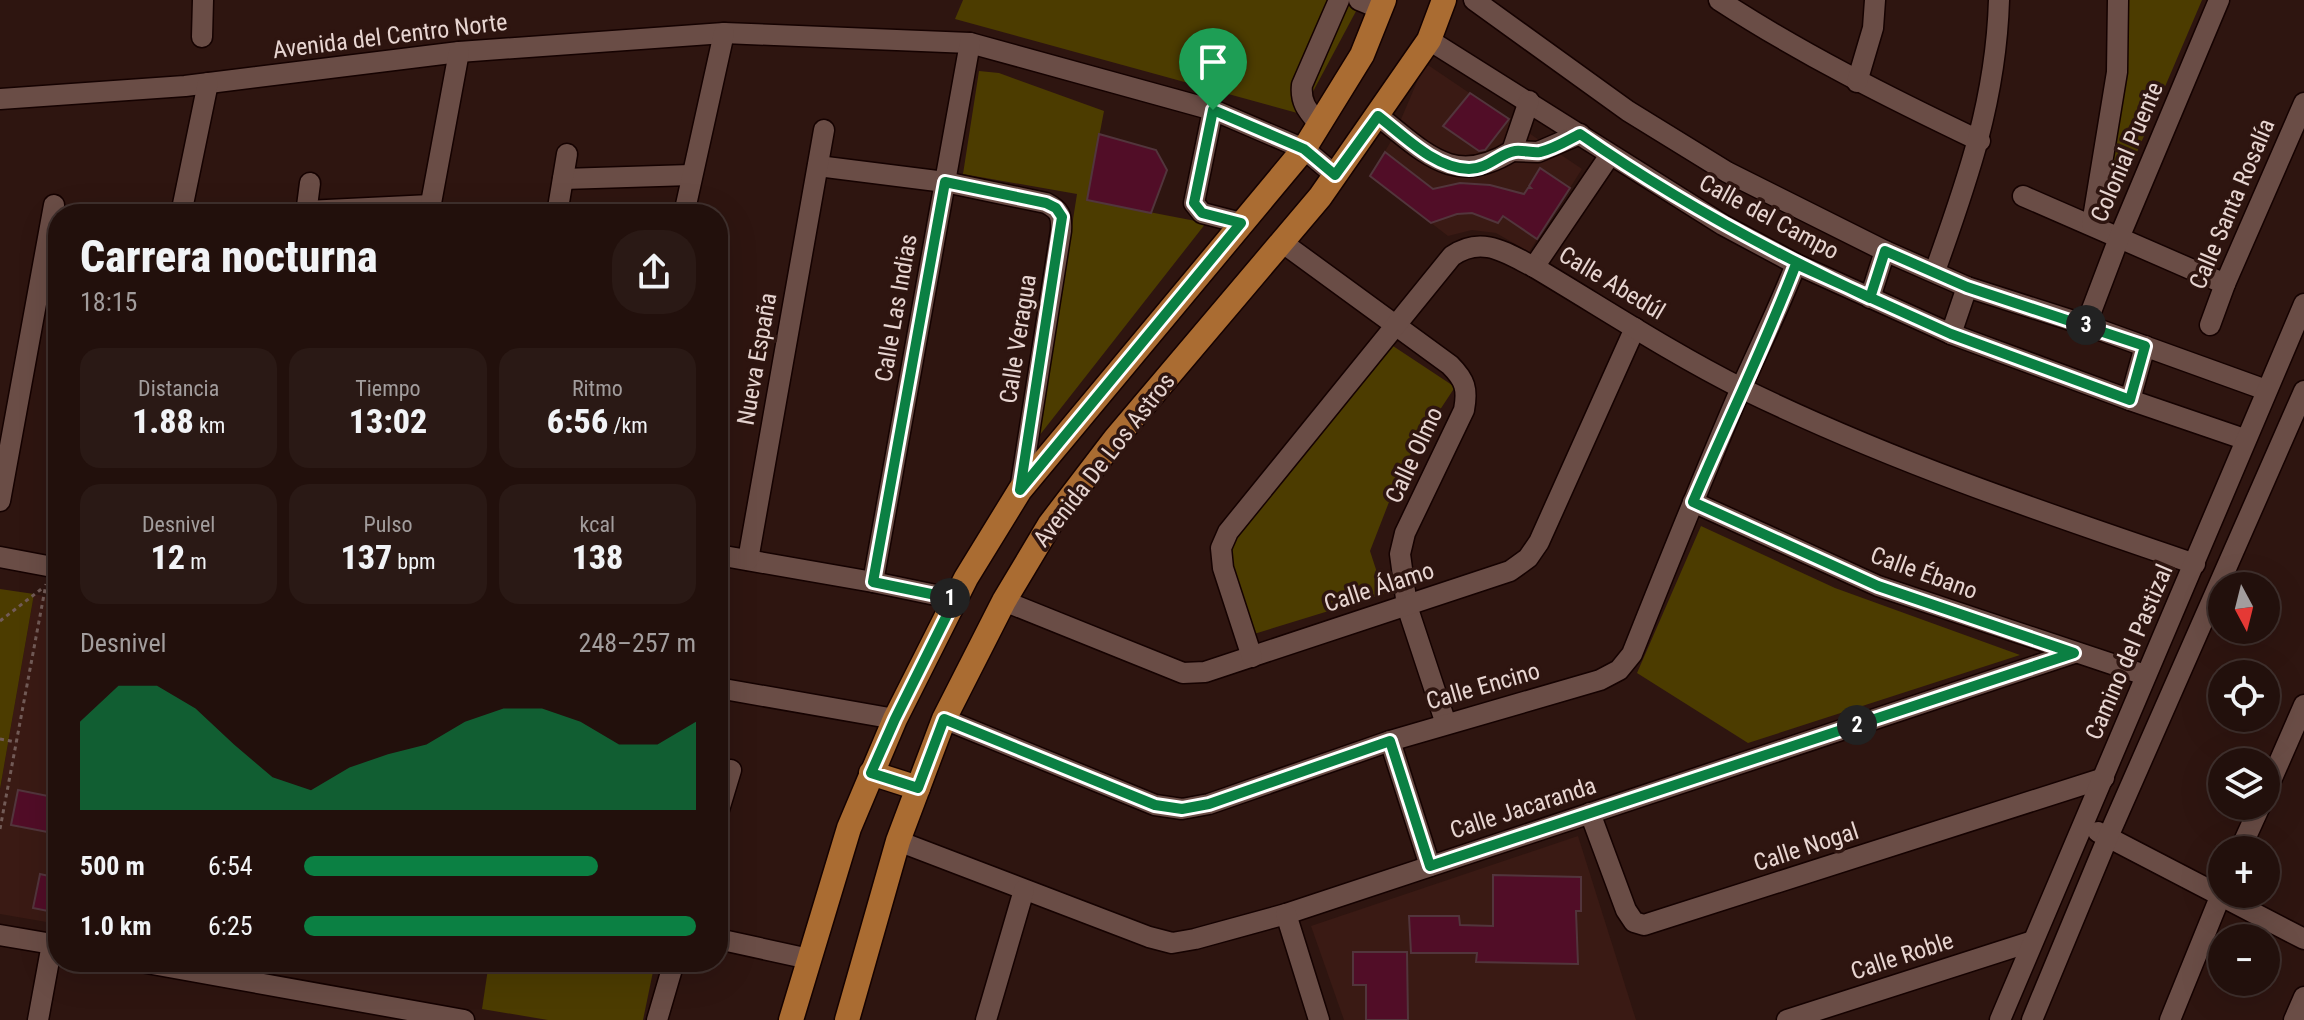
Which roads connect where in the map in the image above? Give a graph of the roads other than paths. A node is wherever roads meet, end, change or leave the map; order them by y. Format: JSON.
{"nodes":[{"id":1,"x":203,"y":0,"type":"edge"},
{"id":2,"x":1339,"y":0,"type":"edge"},
{"id":3,"x":1444,"y":0,"type":"edge"},
{"id":4,"x":1474,"y":0,"type":"edge"},
{"id":5,"x":1719,"y":0,"type":"edge"},
{"id":6,"x":1875,"y":0,"type":"edge"},
{"id":7,"x":1999,"y":0,"type":"edge"},
{"id":8,"x":2118,"y":0,"type":"edge"},
{"id":9,"x":2219,"y":0,"type":"edge"},
{"id":10,"x":1375,"y":3,"type":"edge"},
{"id":11,"x":724,"y":33,"type":"junction"},
{"id":12,"x":202,"y":37,"type":"dead end"},
{"id":13,"x":1429,"y":40,"type":"junction"},
{"id":14,"x":970,"y":43,"type":"junction"},
{"id":15,"x":459,"y":52,"type":"junction"},
{"id":16,"x":1857,"y":82,"type":"junction"},
{"id":17,"x":208,"y":83,"type":"junction"},
{"id":18,"x":0,"y":99,"type":"edge"},
{"id":19,"x":1529,"y":101,"type":"junction"},
{"id":20,"x":2304,"y":103,"type":"edge"},
{"id":21,"x":1213,"y":110,"type":"junction"},
{"id":22,"x":1378,"y":116,"type":"junction"},
{"id":23,"x":1319,"y":124,"type":"junction"},
{"id":24,"x":824,"y":130,"type":"dead end"},
{"id":25,"x":1580,"y":134,"type":"junction"},
{"id":26,"x":1980,"y":141,"type":"junction"},
{"id":27,"x":1304,"y":149,"type":"junction"},
{"id":28,"x":1512,"y":151,"type":"junction"},
{"id":29,"x":567,"y":154,"type":"dead end"},
{"id":30,"x":1610,"y":155,"type":"junction"},
{"id":31,"x":818,"y":166,"type":"junction"},
{"id":32,"x":691,"y":175,"type":"junction"},
{"id":33,"x":1335,"y":175,"type":"junction"},
{"id":34,"x":563,"y":179,"type":"junction"},
{"id":35,"x":945,"y":182,"type":"junction"},
{"id":36,"x":310,"y":183,"type":"dead end"},
{"id":37,"x":2023,"y":196,"type":"dead end"},
{"id":38,"x":183,"y":204,"type":"edge"},
{"id":39,"x":307,"y":204,"type":"edge"},
{"id":40,"x":431,"y":204,"type":"edge"},
{"id":41,"x":559,"y":204,"type":"edge"},
{"id":42,"x":686,"y":204,"type":"edge"},
{"id":43,"x":1241,"y":223,"type":"junction"},
{"id":44,"x":2092,"y":224,"type":"junction"},
{"id":45,"x":2119,"y":238,"type":"junction"},
{"id":46,"x":1283,"y":243,"type":"junction"},
{"id":47,"x":1885,"y":251,"type":"junction"},
{"id":48,"x":48,"y":263,"type":"edge"},
{"id":49,"x":1796,"y":264,"type":"junction"},
{"id":50,"x":1534,"y":267,"type":"junction"},
{"id":51,"x":1935,"y":271,"type":"junction"},
{"id":52,"x":2225,"y":284,"type":"junction"},
{"id":53,"x":1967,"y":287,"type":"junction"},
{"id":54,"x":1870,"y":298,"type":"junction"},
{"id":55,"x":2303,"y":307,"type":"edge"},
{"id":56,"x":2086,"y":325,"type":"junction"},
{"id":57,"x":2210,"y":325,"type":"dead end"},
{"id":58,"x":1396,"y":327,"type":"junction"},
{"id":59,"x":1635,"y":328,"type":"junction"},
{"id":60,"x":1951,"y":334,"type":"junction"},
{"id":61,"x":2145,"y":346,"type":"junction"},
{"id":62,"x":1741,"y":388,"type":"junction"},
{"id":63,"x":2266,"y":390,"type":"junction"},
{"id":64,"x":2304,"y":391,"type":"edge"},
{"id":65,"x":2130,"y":400,"type":"junction"},
{"id":66,"x":2244,"y":439,"type":"junction"},
{"id":67,"x":1020,"y":490,"type":"junction"},
{"id":68,"x":0,"y":501,"type":"edge"},
{"id":69,"x":1693,"y":502,"type":"junction"},
{"id":70,"x":0,"y":557,"type":"edge"},
{"id":71,"x":728,"y":557,"type":"edge"},
{"id":72,"x":748,"y":560,"type":"junction"},
{"id":73,"x":2195,"y":564,"type":"junction"},
{"id":74,"x":48,"y":565,"type":"edge"},
{"id":75,"x":873,"y":582,"type":"junction"},
{"id":76,"x":955,"y":599,"type":"junction"},
{"id":77,"x":1004,"y":601,"type":"junction"},
{"id":78,"x":1407,"y":606,"type":"junction"},
{"id":79,"x":2074,"y":653,"type":"junction"},
{"id":80,"x":1252,"y":657,"type":"junction"},
{"id":81,"x":2145,"y":675,"type":"junction"},
{"id":82,"x":728,"y":690,"type":"edge"},
{"id":83,"x":2304,"y":705,"type":"edge"},
{"id":84,"x":895,"y":719,"type":"junction"},
{"id":85,"x":944,"y":719,"type":"junction"},
{"id":86,"x":1446,"y":724,"type":"junction"},
{"id":87,"x":1390,"y":741,"type":"junction"},
{"id":88,"x":2280,"y":760,"type":"edge"},
{"id":89,"x":731,"y":770,"type":"dead end"},
{"id":90,"x":871,"y":773,"type":"junction"},
{"id":91,"x":2104,"y":778,"type":"junction"},
{"id":92,"x":728,"y":780,"type":"edge"},
{"id":93,"x":918,"y":788,"type":"junction"},
{"id":94,"x":1590,"y":813,"type":"junction"},
{"id":95,"x":2084,"y":824,"type":"junction"},
{"id":96,"x":2108,"y":837,"type":"junction"},
{"id":97,"x":898,"y":841,"type":"junction"},
{"id":98,"x":1430,"y":866,"type":"junction"},
{"id":99,"x":2208,"y":886,"type":"edge"},
{"id":100,"x":1024,"y":890,"type":"junction"},
{"id":101,"x":2216,"y":908,"type":"edge"},
{"id":102,"x":2249,"y":908,"type":"edge"},
{"id":103,"x":1286,"y":914,"type":"junction"},
{"id":104,"x":0,"y":935,"type":"edge"},
{"id":105,"x":2304,"y":939,"type":"edge"},
{"id":106,"x":728,"y":941,"type":"edge"},
{"id":107,"x":2033,"y":941,"type":"junction"},
{"id":108,"x":48,"y":944,"type":"edge"},
{"id":109,"x":809,"y":959,"type":"junction"},
{"id":110,"x":49,"y":972,"type":"edge"},
{"id":111,"x":201,"y":972,"type":"edge"},
{"id":112,"x":671,"y":972,"type":"edge"},
{"id":113,"x":2304,"y":997,"type":"edge"},
{"id":114,"x":435,"y":1017,"type":"edge"},
{"id":115,"x":993,"y":1018,"type":"edge"},
{"id":116,"x":38,"y":1020,"type":"edge"},
{"id":117,"x":464,"y":1020,"type":"edge"},
{"id":118,"x":657,"y":1020,"type":"edge"},
{"id":119,"x":791,"y":1020,"type":"edge"},
{"id":120,"x":847,"y":1020,"type":"edge"},
{"id":121,"x":1319,"y":1020,"type":"edge"},
{"id":122,"x":1787,"y":1020,"type":"edge"},
{"id":123,"x":2000,"y":1020,"type":"edge"},
{"id":124,"x":2032,"y":1020,"type":"edge"},
{"id":125,"x":2170,"y":1020,"type":"edge"},
{"id":126,"x":2294,"y":1020,"type":"edge"}],
"edges":[{"from":1,"to":12,"type":"street"},
{"from":2,"to":23,"type":"street"},
{"from":3,"to":13,"type":"main road","name":"Avenida De Los Astros"},
{"from":4,"to":47,"type":"street","name":"Calle del Campo"},
{"from":5,"to":16,"type":"street"},
{"from":6,"to":16,"type":"street"},
{"from":7,"to":26,"type":"street"},
{"from":8,"to":44,"type":"street"},
{"from":9,"to":45,"type":"street","name":"Colonial Puente"},
{"from":10,"to":23,"type":"main road","name":"Avenida De Los Astros"},
{"from":11,"to":14,"type":"street","name":"Avenida del Centro Norte"},
{"from":11,"to":15,"type":"street","name":"Avenida del Centro Norte"},
{"from":11,"to":32,"type":"street"},
{"from":13,"to":19,"type":"street","name":"Calle del Campo"},
{"from":13,"to":22,"type":"main road","name":"Avenida De Los Astros"},
{"from":14,"to":21,"type":"street","name":"Avenida del Centro Norte"},
{"from":14,"to":35,"type":"street","name":"Calle Las Indias"},
{"from":15,"to":17,"type":"street","name":"Avenida del Centro Norte"},
{"from":15,"to":40,"type":"street"},
{"from":16,"to":26,"type":"street"},
{"from":17,"to":18,"type":"street","name":"Avenida del Centro Norte"},
{"from":17,"to":38,"type":"street"},
{"from":19,"to":25,"type":"street","name":"Calle del Campo"},
{"from":19,"to":28,"type":"street"},
{"from":20,"to":52,"type":"street","name":"Calle Santa Rosalía"},
{"from":21,"to":27,"type":"street","name":"Avenida del Centro Norte"},
{"from":21,"to":43,"type":"street"},
{"from":22,"to":28,"type":"street"},
{"from":22,"to":33,"type":"main road","name":"Avenida De Los Astros"},
{"from":23,"to":27,"type":"main road","name":"Avenida De Los Astros"},
{"from":24,"to":31,"type":"street","name":"Nueva España"},
{"from":25,"to":28,"type":"street"},
{"from":25,"to":30,"type":"street","name":"Calle del Campo"},
{"from":26,"to":51,"type":"street"},
{"from":27,"to":33,"type":"street","name":"Avenida del Centro Norte"},
{"from":27,"to":43,"type":"main road","name":"Avenida De Los Astros"},
{"from":29,"to":34,"type":"street"},
{"from":30,"to":49,"type":"street","name":"Calle del Campo"},
{"from":30,"to":50,"type":"street"},
{"from":31,"to":35,"type":"street"},
{"from":31,"to":72,"type":"street","name":"Nueva España"},
{"from":32,"to":34,"type":"street"},
{"from":32,"to":42,"type":"street"},
{"from":33,"to":46,"type":"main road","name":"Avenida De Los Astros"},
{"from":34,"to":41,"type":"street"},
{"from":35,"to":67,"type":"street","name":"Calle Veragua"},
{"from":35,"to":75,"type":"street","name":"Calle Las Indias"},
{"from":36,"to":39,"type":"street"},
{"from":37,"to":44,"type":"street"},
{"from":43,"to":67,"type":"main road","name":"Avenida De Los Astros"},
{"from":44,"to":45,"type":"street"},
{"from":45,"to":52,"type":"street"},
{"from":45,"to":56,"type":"street","name":"Colonial Puente"},
{"from":46,"to":58,"type":"street","name":"Calle Olmo"},
{"from":46,"to":77,"type":"main road","name":"Avenida De Los Astros"},
{"from":47,"to":51,"type":"street","name":"Calle del Campo"},
{"from":47,"to":54,"type":"street"},
{"from":48,"to":68,"type":"street"},
{"from":49,"to":54,"type":"street","name":"Calle del Campo"},
{"from":49,"to":62,"type":"street","name":"Calle Encino"},
{"from":50,"to":58,"type":"street","name":"Calle Abedúl"},
{"from":50,"to":59,"type":"street","name":"Calle Abedúl"},
{"from":51,"to":53,"type":"street","name":"Calle del Campo"},
{"from":52,"to":57,"type":"street","name":"Calle Santa Rosalía"},
{"from":53,"to":56,"type":"street","name":"Calle del Campo"},
{"from":53,"to":60,"type":"street"},
{"from":54,"to":60,"type":"street","name":"Calle del Campo"},
{"from":55,"to":63,"type":"street","name":"Camino del Pastizal"},
{"from":56,"to":61,"type":"street","name":"Calle del Campo"},
{"from":58,"to":78,"type":"street","name":"Calle Olmo"},
{"from":58,"to":80,"type":"street","name":"Calle Abedúl"},
{"from":59,"to":62,"type":"street","name":"Calle Abedúl"},
{"from":59,"to":78,"type":"street","name":"Calle Álamo"},
{"from":60,"to":65,"type":"street","name":"Calle del Campo"},
{"from":61,"to":63,"type":"street","name":"Calle del Campo"},
{"from":61,"to":65,"type":"street"},
{"from":62,"to":69,"type":"street","name":"Calle Encino"},
{"from":62,"to":73,"type":"street","name":"Calle Abedúl"},
{"from":63,"to":66,"type":"street","name":"Camino del Pastizal"},
{"from":64,"to":96,"type":"street"},
{"from":65,"to":66,"type":"street","name":"Calle del Campo"},
{"from":66,"to":73,"type":"street","name":"Camino del Pastizal"},
{"from":67,"to":76,"type":"main road","name":"Avenida De Los Astros"},
{"from":69,"to":79,"type":"street","name":"Calle Ébano"},
{"from":69,"to":86,"type":"street","name":"Calle Encino"},
{"from":70,"to":74,"type":"street"},
{"from":71,"to":72,"type":"street"},
{"from":72,"to":75,"type":"street"},
{"from":73,"to":81,"type":"street","name":"Camino del Pastizal"},
{"from":75,"to":76,"type":"street"},
{"from":76,"to":84,"type":"main road","name":"Avenida De Los Astros"},
{"from":77,"to":80,"type":"street","name":"Calle Álamo"},
{"from":77,"to":85,"type":"main road","name":"Avenida De Los Astros"},
{"from":78,"to":80,"type":"street","name":"Calle Álamo"},
{"from":78,"to":86,"type":"street","name":"Calle Olmo"},
{"from":79,"to":81,"type":"street","name":"Calle Ébano"},
{"from":79,"to":94,"type":"street","name":"Calle Jacaranda"},
{"from":81,"to":91,"type":"street","name":"Camino del Pastizal"},
{"from":82,"to":84,"type":"street"},
{"from":83,"to":88,"type":"street"},
{"from":84,"to":90,"type":"main road","name":"Avenida De Los Astros"},
{"from":85,"to":87,"type":"street","name":"Calle Encino"},
{"from":85,"to":93,"type":"main road","name":"Avenida De Los Astros"},
{"from":86,"to":87,"type":"street","name":"Calle Encino"},
{"from":87,"to":98,"type":"street"},
{"from":89,"to":92,"type":"street"},
{"from":90,"to":93,"type":"main road"},
{"from":90,"to":109,"type":"main road","name":"Avenida De Los Astros"},
{"from":91,"to":94,"type":"street","name":"Calle Nogal"},
{"from":91,"to":95,"type":"street","name":"Camino del Pastizal"},
{"from":93,"to":97,"type":"main road","name":"Avenida De Los Astros"},
{"from":94,"to":98,"type":"street","name":"Calle Jacaranda"},
{"from":95,"to":96,"type":"street"},
{"from":95,"to":107,"type":"street","name":"Camino del Pastizal"},
{"from":96,"to":99,"type":"street"},
{"from":96,"to":124,"type":"street"},
{"from":97,"to":100,"type":"street","name":"Calle Jacaranda"},
{"from":97,"to":120,"type":"main road","name":"Avenida De Los Astros"},
{"from":98,"to":103,"type":"street","name":"Calle Jacaranda"},
{"from":100,"to":103,"type":"street","name":"Calle Jacaranda"},
{"from":100,"to":115,"type":"street"},
{"from":101,"to":125,"type":"street"},
{"from":102,"to":105,"type":"street"},
{"from":103,"to":121,"type":"street"},
{"from":104,"to":108,"type":"street"},
{"from":106,"to":109,"type":"street"},
{"from":107,"to":122,"type":"street","name":"Calle Roble"},
{"from":107,"to":123,"type":"street","name":"Camino del Pastizal"},
{"from":109,"to":119,"type":"main road","name":"Avenida De Los Astros"},
{"from":110,"to":116,"type":"street"},
{"from":111,"to":114,"type":"street"},
{"from":112,"to":118,"type":"street"},
{"from":113,"to":126,"type":"street"},
{"from":114,"to":117,"type":"street"}]}
